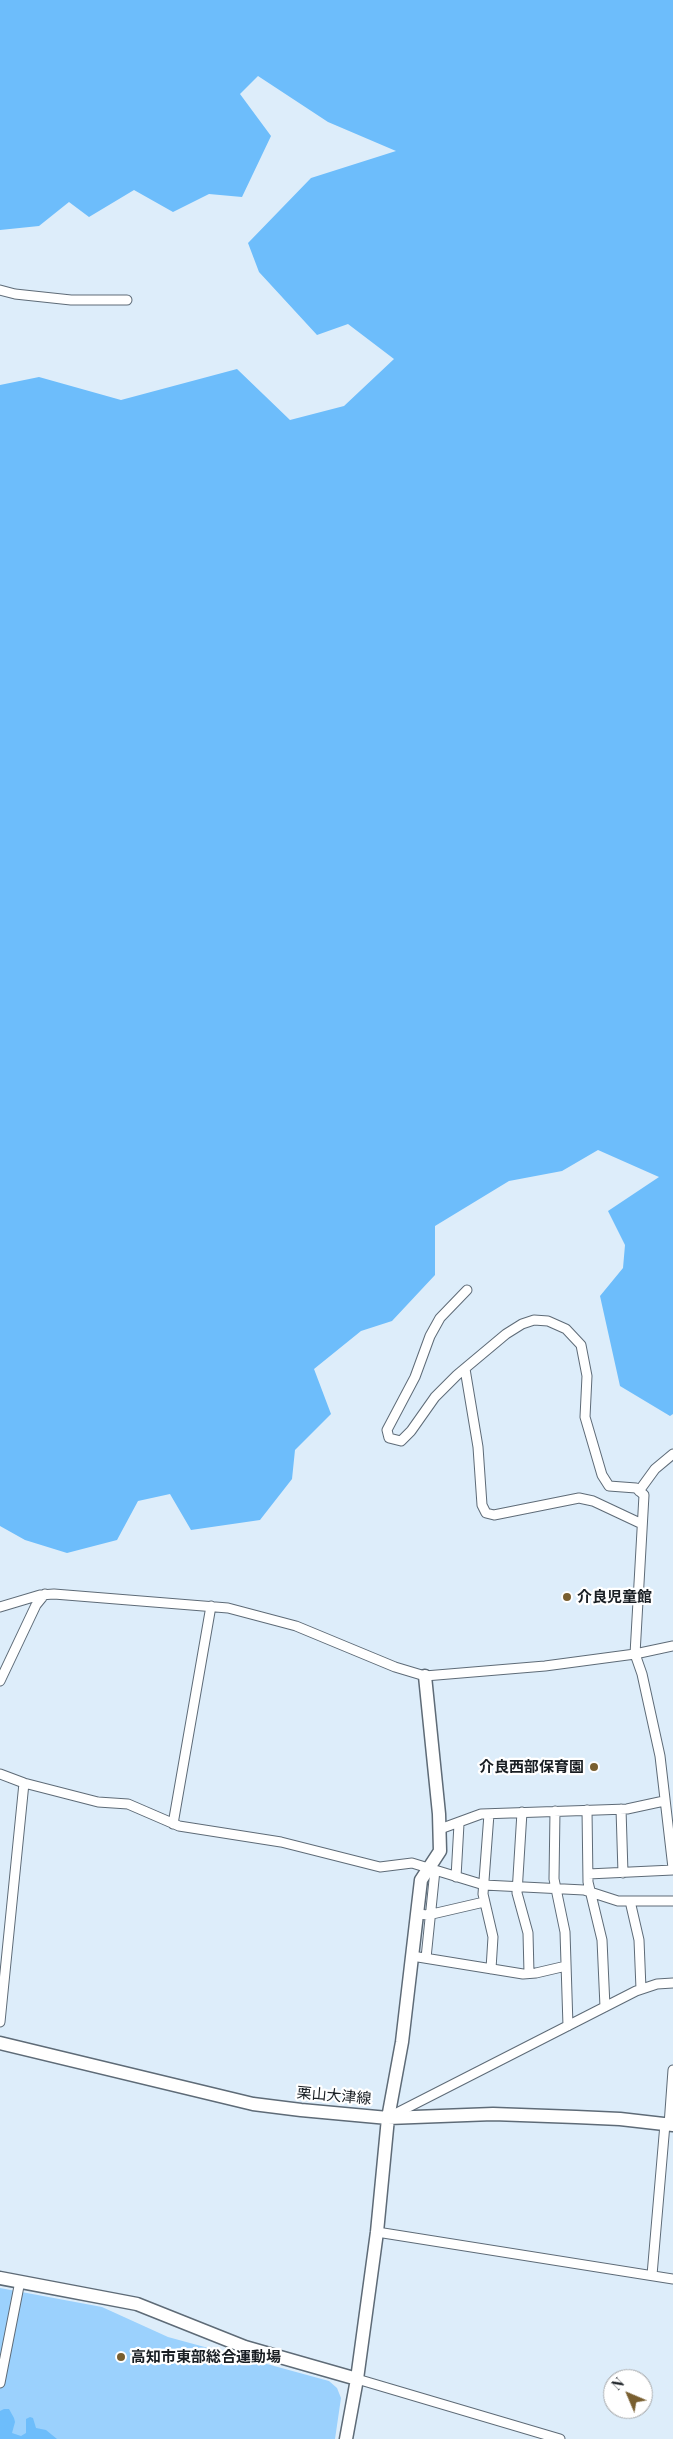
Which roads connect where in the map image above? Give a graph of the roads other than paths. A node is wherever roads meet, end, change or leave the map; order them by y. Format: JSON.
{"nodes":[{"id":1,"x":0,"y":290,"type":"edge"},
{"id":2,"x":128,"y":300,"type":"dead end"},
{"id":3,"x":467,"y":1290,"type":"dead end"},
{"id":4,"x":465,"y":1369,"type":"junction"},
{"id":5,"x":673,"y":1454,"type":"edge"},
{"id":6,"x":639,"y":1491,"type":"junction"},
{"id":7,"x":642,"y":1524,"type":"junction"},
{"id":8,"x":45,"y":1594,"type":"junction"},
{"id":9,"x":210,"y":1606,"type":"junction"},
{"id":10,"x":0,"y":1607,"type":"edge"},
{"id":11,"x":673,"y":1646,"type":"edge"},
{"id":12,"x":635,"y":1654,"type":"junction"},
{"id":13,"x":425,"y":1676,"type":"junction"},
{"id":14,"x":0,"y":1681,"type":"edge"},
{"id":15,"x":0,"y":1774,"type":"edge"},
{"id":16,"x":24,"y":1783,"type":"junction"},
{"id":17,"x":673,"y":1786,"type":"edge"},
{"id":18,"x":664,"y":1790,"type":"junction"},
{"id":19,"x":664,"y":1801,"type":"junction"},
{"id":20,"x":620,"y":1809,"type":"junction"},
{"id":21,"x":587,"y":1810,"type":"junction"},
{"id":22,"x":555,"y":1811,"type":"junction"},
{"id":23,"x":522,"y":1812,"type":"junction"},
{"id":24,"x":489,"y":1814,"type":"junction"},
{"id":25,"x":173,"y":1824,"type":"junction"},
{"id":26,"x":459,"y":1824,"type":"junction"},
{"id":27,"x":440,"y":1829,"type":"junction"},
{"id":28,"x":431,"y":1869,"type":"junction"},
{"id":29,"x":673,"y":1869,"type":"edge"},
{"id":30,"x":623,"y":1873,"type":"junction"},
{"id":31,"x":588,"y":1874,"type":"junction"},
{"id":32,"x":456,"y":1877,"type":"junction"},
{"id":33,"x":484,"y":1885,"type":"junction"},
{"id":34,"x":518,"y":1886,"type":"junction"},
{"id":35,"x":555,"y":1887,"type":"junction"},
{"id":36,"x":590,"y":1892,"type":"junction"},
{"id":37,"x":630,"y":1901,"type":"junction"},
{"id":38,"x":673,"y":1901,"type":"edge"},
{"id":39,"x":484,"y":1902,"type":"junction"},
{"id":40,"x":424,"y":1914,"type":"junction"},
{"id":41,"x":412,"y":1956,"type":"junction"},
{"id":42,"x":426,"y":1958,"type":"junction"},
{"id":43,"x":566,"y":1966,"type":"junction"},
{"id":44,"x":491,"y":1969,"type":"junction"},
{"id":45,"x":528,"y":1973,"type":"junction"},
{"id":46,"x":673,"y":1984,"type":"edge"},
{"id":47,"x":641,"y":1989,"type":"junction"},
{"id":48,"x":605,"y":2007,"type":"junction"},
{"id":49,"x":0,"y":2022,"type":"edge"},
{"id":50,"x":568,"y":2026,"type":"junction"},
{"id":51,"x":0,"y":2043,"type":"edge"},
{"id":52,"x":673,"y":2070,"type":"edge"},
{"id":53,"x":388,"y":2118,"type":"junction"},
{"id":54,"x":669,"y":2125,"type":"edge"},
{"id":55,"x":377,"y":2232,"type":"junction"},
{"id":56,"x":652,"y":2275,"type":"junction"},
{"id":57,"x":0,"y":2278,"type":"edge"},
{"id":58,"x":673,"y":2279,"type":"edge"},
{"id":59,"x":20,"y":2282,"type":"junction"},
{"id":60,"x":357,"y":2379,"type":"junction"},
{"id":61,"x":0,"y":2382,"type":"edge"},
{"id":62,"x":346,"y":2439,"type":"edge"},
{"id":63,"x":560,"y":2439,"type":"edge"}],
"edges":[{"from":1,"to":2,"type":"street"},
{"from":3,"to":4,"type":"street"},
{"from":4,"to":6,"type":"street"},
{"from":4,"to":7,"type":"street"},
{"from":5,"to":6,"type":"street"},
{"from":6,"to":7,"type":"street"},
{"from":7,"to":12,"type":"street"},
{"from":8,"to":9,"type":"street"},
{"from":8,"to":10,"type":"street"},
{"from":8,"to":14,"type":"street"},
{"from":9,"to":13,"type":"street"},
{"from":9,"to":25,"type":"street"},
{"from":11,"to":12,"type":"street"},
{"from":12,"to":13,"type":"street"},
{"from":12,"to":18,"type":"street"},
{"from":13,"to":27,"type":"street"},
{"from":15,"to":16,"type":"street"},
{"from":16,"to":25,"type":"street"},
{"from":16,"to":49,"type":"street"},
{"from":17,"to":18,"type":"street"},
{"from":18,"to":19,"type":"street"},
{"from":19,"to":20,"type":"street"},
{"from":19,"to":29,"type":"street"},
{"from":20,"to":21,"type":"street"},
{"from":20,"to":30,"type":"street"},
{"from":21,"to":22,"type":"street"},
{"from":21,"to":31,"type":"street"},
{"from":22,"to":23,"type":"street"},
{"from":22,"to":35,"type":"street"},
{"from":23,"to":24,"type":"street"},
{"from":23,"to":34,"type":"street"},
{"from":24,"to":26,"type":"street"},
{"from":24,"to":33,"type":"street"},
{"from":25,"to":28,"type":"street"},
{"from":26,"to":27,"type":"street"},
{"from":26,"to":32,"type":"street"},
{"from":27,"to":28,"type":"street"},
{"from":28,"to":32,"type":"street"},
{"from":28,"to":40,"type":"street"},
{"from":29,"to":30,"type":"street"},
{"from":30,"to":31,"type":"street"},
{"from":31,"to":36,"type":"street"},
{"from":32,"to":33,"type":"street"},
{"from":33,"to":34,"type":"street"},
{"from":33,"to":39,"type":"street"},
{"from":34,"to":35,"type":"street"},
{"from":34,"to":45,"type":"street"},
{"from":35,"to":36,"type":"street"},
{"from":35,"to":43,"type":"street"},
{"from":36,"to":37,"type":"street"},
{"from":36,"to":48,"type":"street"},
{"from":37,"to":38,"type":"street"},
{"from":37,"to":47,"type":"street"},
{"from":39,"to":40,"type":"street"},
{"from":39,"to":44,"type":"street"},
{"from":40,"to":41,"type":"street"},
{"from":40,"to":42,"type":"street"},
{"from":41,"to":42,"type":"street"},
{"from":41,"to":53,"type":"street"},
{"from":42,"to":44,"type":"street"},
{"from":43,"to":45,"type":"street"},
{"from":43,"to":50,"type":"street"},
{"from":44,"to":45,"type":"street"},
{"from":46,"to":47,"type":"street"},
{"from":47,"to":48,"type":"street"},
{"from":48,"to":50,"type":"street"},
{"from":50,"to":53,"type":"street"},
{"from":51,"to":53,"type":"street","name":"栗山大津線"},
{"from":52,"to":54,"type":"street"},
{"from":53,"to":54,"type":"street","name":"栗山大津線"},
{"from":53,"to":55,"type":"street"},
{"from":54,"to":56,"type":"street"},
{"from":55,"to":56,"type":"street"},
{"from":55,"to":60,"type":"street"},
{"from":56,"to":58,"type":"street"},
{"from":57,"to":59,"type":"street"},
{"from":59,"to":60,"type":"street"},
{"from":59,"to":61,"type":"street"},
{"from":60,"to":62,"type":"street"},
{"from":60,"to":63,"type":"street"}]}
